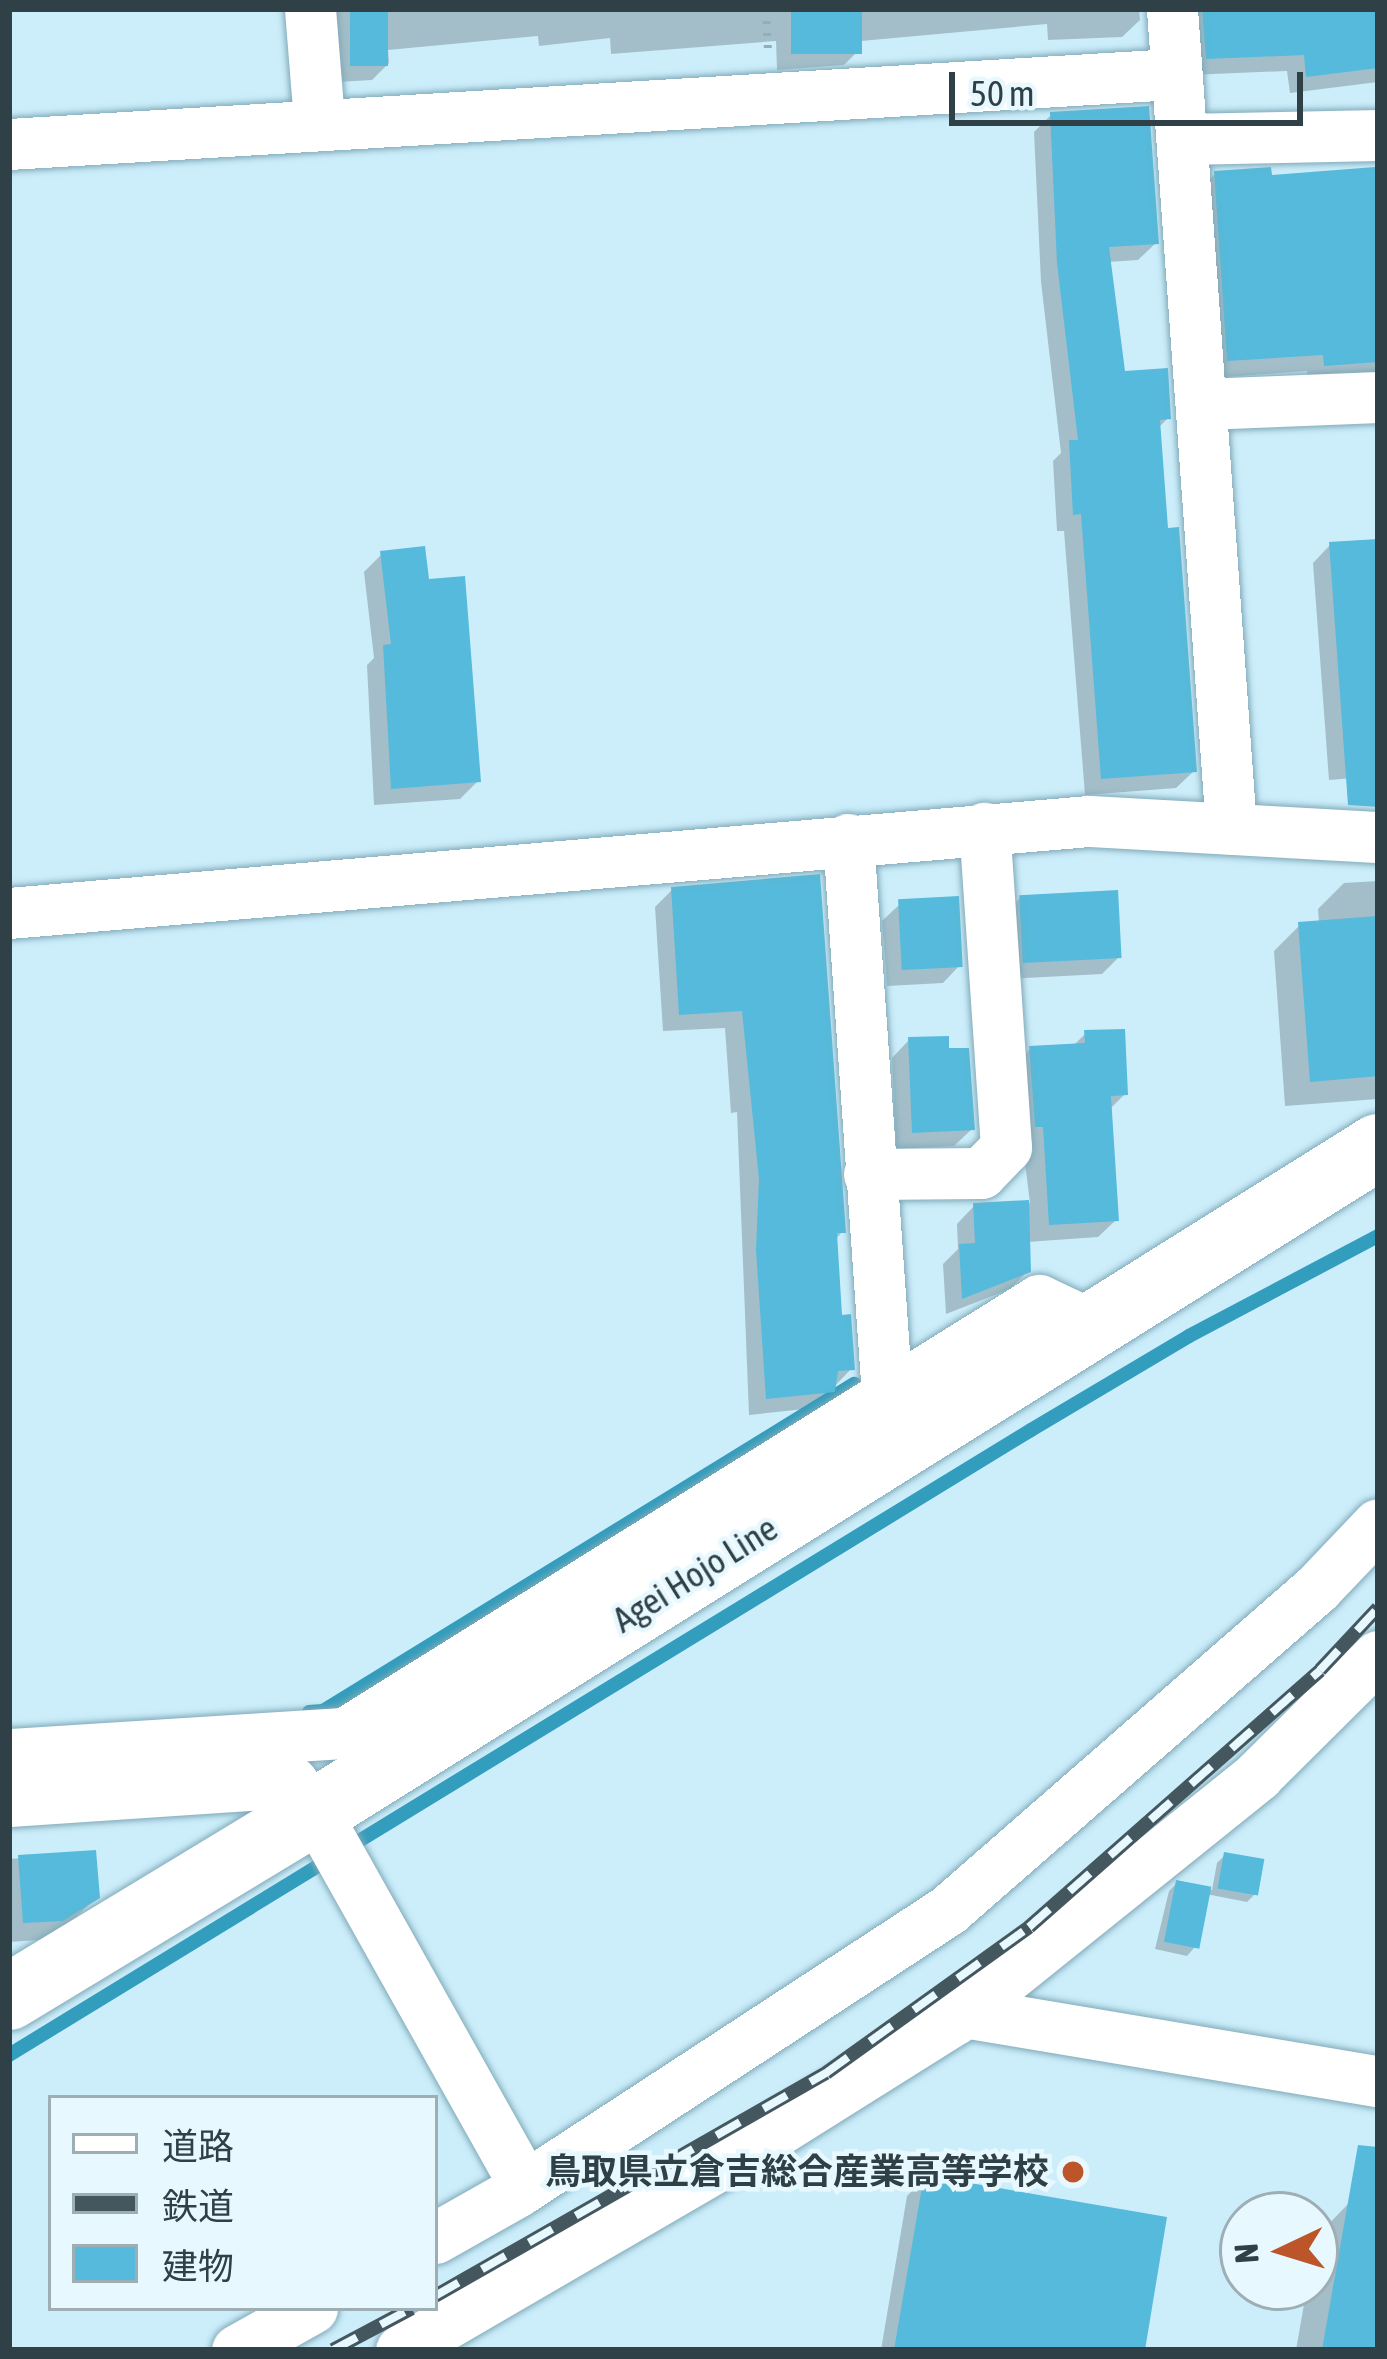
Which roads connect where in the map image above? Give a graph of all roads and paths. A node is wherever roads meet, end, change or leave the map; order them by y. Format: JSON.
{"nodes":[{"id":1,"x":310,"y":9,"type":"edge"},
{"id":2,"x":1172,"y":9,"type":"edge"},
{"id":3,"x":1174,"y":74,"type":"junction"},
{"id":4,"x":319,"y":122,"type":"junction"},
{"id":5,"x":1378,"y":134,"type":"edge"},
{"id":6,"x":1184,"y":140,"type":"junction"},
{"id":7,"x":9,"y":144,"type":"edge"},
{"id":8,"x":1378,"y":397,"type":"edge"},
{"id":9,"x":1204,"y":404,"type":"junction"},
{"id":10,"x":984,"y":828,"type":"junction"},
{"id":11,"x":1231,"y":829,"type":"junction"},
{"id":12,"x":1378,"y":837,"type":"edge"},
{"id":13,"x":848,"y":839,"type":"junction"},
{"id":14,"x":9,"y":913,"type":"edge"},
{"id":15,"x":1378,"y":1147,"type":"edge"},
{"id":16,"x":869,"y":1174,"type":"junction"},
{"id":17,"x":1092,"y":1325,"type":"junction"},
{"id":18,"x":887,"y":1396,"type":"junction"},
{"id":19,"x":1378,"y":1524,"type":"edge"},
{"id":20,"x":1378,"y":1656,"type":"edge"},
{"id":21,"x":9,"y":1754,"type":"edge"},
{"id":22,"x":306,"y":1777,"type":"junction"},
{"id":23,"x":9,"y":1801,"type":"edge"},
{"id":24,"x":9,"y":1997,"type":"edge"},
{"id":25,"x":964,"y":2012,"type":"junction"},
{"id":26,"x":1378,"y":2081,"type":"edge"},
{"id":27,"x":526,"y":2186,"type":"junction"},
{"id":28,"x":438,"y":2236,"type":"edge"},
{"id":29,"x":307,"y":2311,"type":"edge"},
{"id":30,"x":237,"y":2350,"type":"edge"},
{"id":31,"x":400,"y":2350,"type":"edge"}],
"edges":[{"from":1,"to":4,"type":"street"},
{"from":2,"to":3,"type":"street"},
{"from":3,"to":4,"type":"street"},
{"from":3,"to":6,"type":"street"},
{"from":4,"to":7,"type":"street"},
{"from":5,"to":6,"type":"street"},
{"from":6,"to":9,"type":"street"},
{"from":8,"to":9,"type":"street"},
{"from":9,"to":11,"type":"street"},
{"from":10,"to":11,"type":"street"},
{"from":10,"to":13,"type":"street"},
{"from":10,"to":16,"type":"street"},
{"from":11,"to":12,"type":"street"},
{"from":13,"to":14,"type":"street"},
{"from":13,"to":16,"type":"street"},
{"from":15,"to":17,"type":"main road","name":"Agei Hojo Line"},
{"from":16,"to":18,"type":"street"},
{"from":17,"to":18,"type":"street"},
{"from":17,"to":22,"type":"main road","name":"Agei Hojo Line"},
{"from":18,"to":22,"type":"street"},
{"from":19,"to":27,"type":"street"},
{"from":20,"to":25,"type":"street"},
{"from":21,"to":22,"type":"street"},
{"from":22,"to":23,"type":"street"},
{"from":22,"to":24,"type":"main road","name":"Agei Hojo Line"},
{"from":22,"to":27,"type":"street"},
{"from":25,"to":26,"type":"street"},
{"from":25,"to":31,"type":"street"},
{"from":27,"to":28,"type":"street"},
{"from":29,"to":30,"type":"street"}]}
